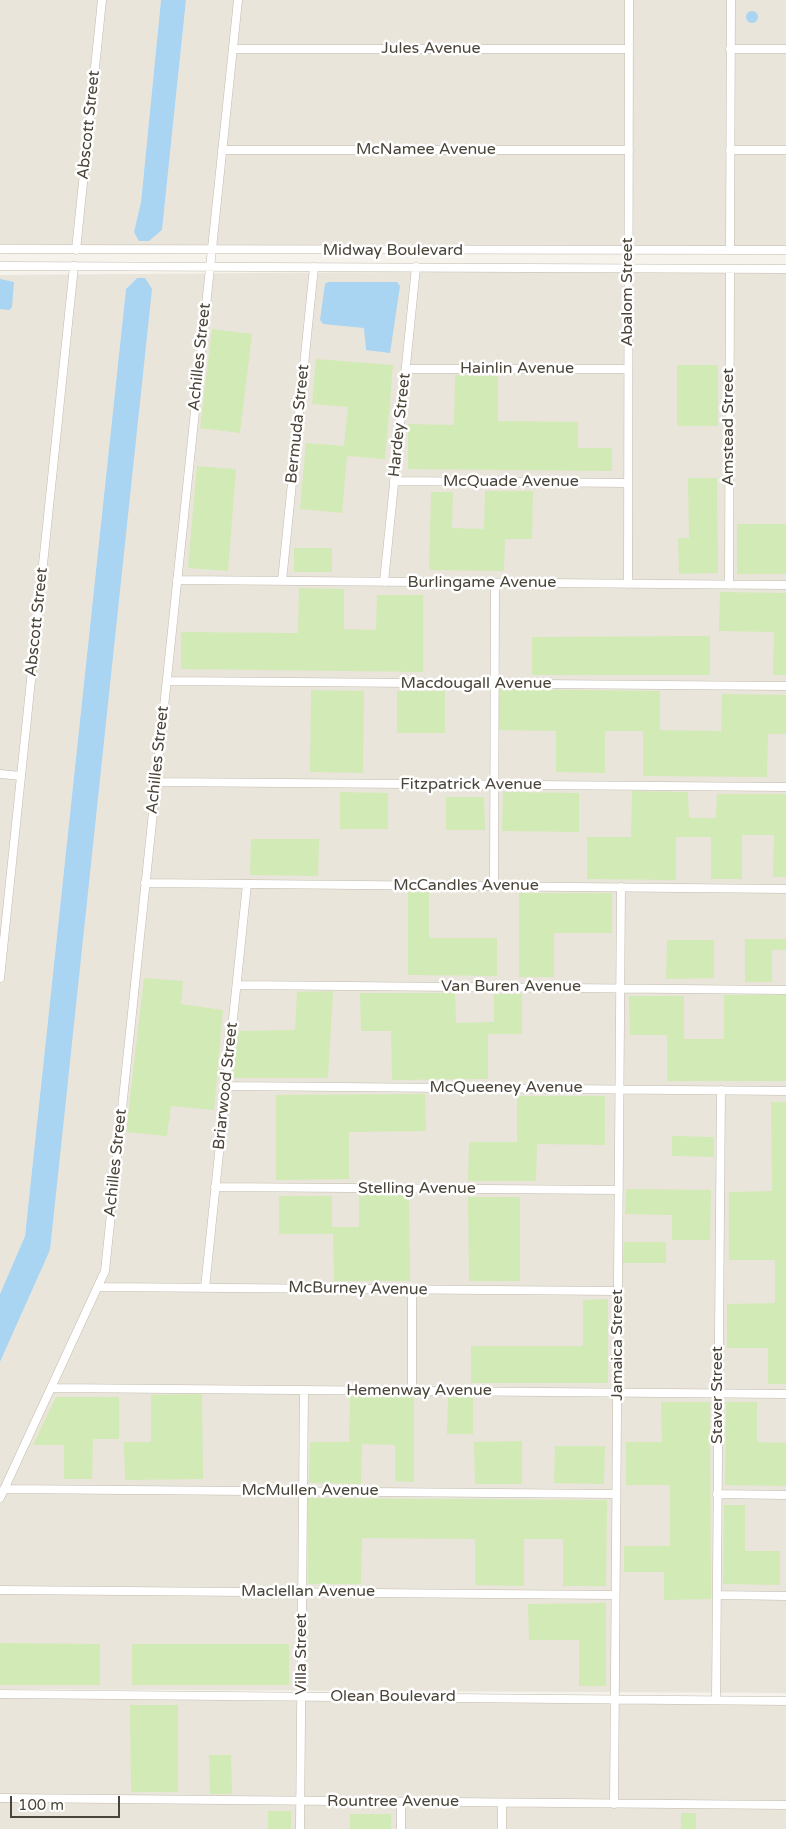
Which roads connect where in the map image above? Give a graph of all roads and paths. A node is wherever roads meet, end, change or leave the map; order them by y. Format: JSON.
{"nodes":[{"id":1,"x":102,"y":0,"type":"edge"},
{"id":2,"x":238,"y":0,"type":"edge"},
{"id":3,"x":630,"y":0,"type":"edge"},
{"id":4,"x":730,"y":0,"type":"edge"},
{"id":5,"x":233,"y":49,"type":"junction"},
{"id":6,"x":629,"y":49,"type":"junction"},
{"id":7,"x":730,"y":49,"type":"junction"},
{"id":8,"x":786,"y":49,"type":"edge"},
{"id":9,"x":222,"y":150,"type":"junction"},
{"id":10,"x":629,"y":150,"type":"junction"},
{"id":11,"x":730,"y":150,"type":"junction"},
{"id":12,"x":786,"y":150,"type":"edge"},
{"id":13,"x":0,"y":250,"type":"edge"},
{"id":14,"x":76,"y":250,"type":"junction"},
{"id":15,"x":628,"y":250,"type":"junction"},
{"id":16,"x":730,"y":250,"type":"junction"},
{"id":17,"x":786,"y":250,"type":"edge"},
{"id":18,"x":212,"y":251,"type":"junction"},
{"id":19,"x":0,"y":266,"type":"edge"},
{"id":20,"x":74,"y":266,"type":"junction"},
{"id":21,"x":210,"y":267,"type":"junction"},
{"id":22,"x":314,"y":267,"type":"junction"},
{"id":23,"x":416,"y":267,"type":"junction"},
{"id":24,"x":628,"y":269,"type":"junction"},
{"id":25,"x":730,"y":269,"type":"junction"},
{"id":26,"x":786,"y":269,"type":"edge"},
{"id":27,"x":406,"y":369,"type":"junction"},
{"id":28,"x":628,"y":369,"type":"junction"},
{"id":29,"x":394,"y":481,"type":"junction"},
{"id":30,"x":628,"y":483,"type":"junction"},
{"id":31,"x":177,"y":580,"type":"junction"},
{"id":32,"x":282,"y":581,"type":"junction"},
{"id":33,"x":384,"y":582,"type":"junction"},
{"id":34,"x":495,"y":583,"type":"junction"},
{"id":35,"x":628,"y":584,"type":"junction"},
{"id":36,"x":729,"y":585,"type":"junction"},
{"id":37,"x":786,"y":585,"type":"edge"},
{"id":38,"x":166,"y":681,"type":"junction"},
{"id":39,"x":494,"y":684,"type":"junction"},
{"id":40,"x":786,"y":686,"type":"edge"},
{"id":41,"x":0,"y":774,"type":"edge"},
{"id":42,"x":21,"y":776,"type":"junction"},
{"id":43,"x":156,"y":782,"type":"junction"},
{"id":44,"x":494,"y":785,"type":"junction"},
{"id":45,"x":786,"y":788,"type":"edge"},
{"id":46,"x":146,"y":883,"type":"junction"},
{"id":47,"x":247,"y":884,"type":"junction"},
{"id":48,"x":494,"y":886,"type":"junction"},
{"id":49,"x":621,"y":887,"type":"junction"},
{"id":50,"x":786,"y":888,"type":"edge"},
{"id":51,"x":0,"y":978,"type":"edge"},
{"id":52,"x":237,"y":985,"type":"junction"},
{"id":53,"x":620,"y":988,"type":"junction"},
{"id":54,"x":786,"y":990,"type":"edge"},
{"id":55,"x":226,"y":1086,"type":"junction"},
{"id":56,"x":620,"y":1089,"type":"junction"},
{"id":57,"x":721,"y":1090,"type":"junction"},
{"id":58,"x":786,"y":1091,"type":"edge"},
{"id":59,"x":215,"y":1187,"type":"junction"},
{"id":60,"x":619,"y":1190,"type":"junction"},
{"id":61,"x":98,"y":1287,"type":"junction"},
{"id":62,"x":205,"y":1288,"type":"junction"},
{"id":63,"x":412,"y":1290,"type":"junction"},
{"id":64,"x":618,"y":1292,"type":"junction"},
{"id":65,"x":51,"y":1388,"type":"junction"},
{"id":66,"x":304,"y":1390,"type":"junction"},
{"id":67,"x":412,"y":1391,"type":"junction"},
{"id":68,"x":617,"y":1392,"type":"junction"},
{"id":69,"x":718,"y":1393,"type":"junction"},
{"id":70,"x":786,"y":1394,"type":"edge"},
{"id":71,"x":4,"y":1488,"type":"junction"},
{"id":72,"x":303,"y":1491,"type":"junction"},
{"id":73,"x":616,"y":1494,"type":"junction"},
{"id":74,"x":717,"y":1494,"type":"junction"},
{"id":75,"x":786,"y":1495,"type":"edge"},
{"id":76,"x":0,"y":1498,"type":"edge"},
{"id":77,"x":0,"y":1590,"type":"edge"},
{"id":78,"x":302,"y":1592,"type":"junction"},
{"id":79,"x":615,"y":1595,"type":"junction"},
{"id":80,"x":716,"y":1596,"type":"junction"},
{"id":81,"x":786,"y":1596,"type":"edge"},
{"id":82,"x":0,"y":1694,"type":"edge"},
{"id":83,"x":301,"y":1696,"type":"junction"},
{"id":84,"x":615,"y":1699,"type":"junction"},
{"id":85,"x":716,"y":1700,"type":"junction"},
{"id":86,"x":786,"y":1700,"type":"edge"},
{"id":87,"x":0,"y":1798,"type":"edge"},
{"id":88,"x":300,"y":1801,"type":"junction"},
{"id":89,"x":402,"y":1802,"type":"junction"},
{"id":90,"x":502,"y":1803,"type":"junction"},
{"id":91,"x":614,"y":1804,"type":"junction"},
{"id":92,"x":786,"y":1805,"type":"edge"},
{"id":93,"x":300,"y":1829,"type":"edge"},
{"id":94,"x":401,"y":1829,"type":"edge"},
{"id":95,"x":502,"y":1829,"type":"edge"}],
"edges":[{"from":1,"to":14,"type":"street","name":"Abscott Street"},
{"from":2,"to":5,"type":"street","name":"Achilles Street"},
{"from":3,"to":6,"type":"street","name":"Abalom Street"},
{"from":4,"to":7,"type":"street"},
{"from":5,"to":6,"type":"street","name":"Jules Avenue"},
{"from":5,"to":9,"type":"street","name":"Achilles Street"},
{"from":6,"to":10,"type":"street","name":"Abalom Street"},
{"from":7,"to":8,"type":"street"},
{"from":7,"to":11,"type":"street"},
{"from":9,"to":10,"type":"street","name":"McNamee Avenue"},
{"from":9,"to":18,"type":"street","name":"Achilles Street"},
{"from":10,"to":15,"type":"street","name":"Abalom Street"},
{"from":11,"to":12,"type":"street"},
{"from":11,"to":16,"type":"street"},
{"from":13,"to":14,"type":"street","name":"Midway Boulevard"},
{"from":14,"to":18,"type":"street","name":"Midway Boulevard"},
{"from":15,"to":16,"type":"street","name":"Midway Boulevard"},
{"from":15,"to":18,"type":"street","name":"Midway Boulevard"},
{"from":15,"to":24,"type":"street","name":"Abalom Street"},
{"from":16,"to":17,"type":"street","name":"Midway Boulevard"},
{"from":18,"to":21,"type":"street","name":"Achilles Street"},
{"from":19,"to":20,"type":"street","name":"Midway Boulevard"},
{"from":20,"to":21,"type":"street","name":"Midway Boulevard"},
{"from":20,"to":42,"type":"street","name":"Abscott Street"},
{"from":21,"to":22,"type":"street","name":"Midway Boulevard"},
{"from":21,"to":31,"type":"street","name":"Achilles Street"},
{"from":22,"to":23,"type":"street","name":"Midway Boulevard"},
{"from":22,"to":32,"type":"street","name":"Bermuda Street"},
{"from":23,"to":24,"type":"street","name":"Midway Boulevard"},
{"from":23,"to":27,"type":"street","name":"Hardey Street"},
{"from":24,"to":25,"type":"street","name":"Midway Boulevard"},
{"from":24,"to":28,"type":"street","name":"Abalom Street"},
{"from":25,"to":26,"type":"street","name":"Midway Boulevard"},
{"from":25,"to":36,"type":"street","name":"Amstead Street"},
{"from":27,"to":28,"type":"street","name":"Hainlin Avenue"},
{"from":27,"to":29,"type":"street","name":"Hardey Street"},
{"from":28,"to":30,"type":"street","name":"Abalom Street"},
{"from":29,"to":30,"type":"street","name":"McQuade Avenue"},
{"from":29,"to":33,"type":"street","name":"Hardey Street"},
{"from":30,"to":35,"type":"street","name":"Abalom Street"},
{"from":31,"to":32,"type":"street","name":"Burlingame Avenue"},
{"from":31,"to":38,"type":"street","name":"Achilles Street"},
{"from":32,"to":33,"type":"street","name":"Burlingame Avenue"},
{"from":33,"to":34,"type":"street","name":"Burlingame Avenue"},
{"from":34,"to":35,"type":"street","name":"Burlingame Avenue"},
{"from":34,"to":39,"type":"street"},
{"from":35,"to":36,"type":"street","name":"Burlingame Avenue"},
{"from":36,"to":37,"type":"street","name":"Burlingame Avenue"},
{"from":38,"to":39,"type":"street","name":"Macdougall Avenue"},
{"from":38,"to":43,"type":"street","name":"Achilles Street"},
{"from":39,"to":40,"type":"street","name":"Macdougall Avenue"},
{"from":39,"to":44,"type":"street"},
{"from":41,"to":42,"type":"street"},
{"from":42,"to":51,"type":"street","name":"Abscott Street"},
{"from":43,"to":44,"type":"street","name":"Fitzpatrick Avenue"},
{"from":43,"to":46,"type":"street","name":"Achilles Street"},
{"from":44,"to":45,"type":"street","name":"Fitzpatrick Avenue"},
{"from":44,"to":48,"type":"street"},
{"from":46,"to":47,"type":"street","name":"McCandles Avenue"},
{"from":46,"to":61,"type":"street","name":"Achilles Street"},
{"from":47,"to":48,"type":"street","name":"McCandles Avenue"},
{"from":47,"to":52,"type":"street","name":"Briarwood Street"},
{"from":48,"to":49,"type":"street","name":"McCandles Avenue"},
{"from":49,"to":50,"type":"street","name":"McCandles Avenue"},
{"from":49,"to":53,"type":"street","name":"Jamaica Street"},
{"from":52,"to":53,"type":"street","name":"Van Buren Avenue"},
{"from":52,"to":55,"type":"street","name":"Briarwood Street"},
{"from":53,"to":54,"type":"street","name":"Van Buren Avenue"},
{"from":53,"to":56,"type":"street","name":"Jamaica Street"},
{"from":55,"to":56,"type":"street","name":"McQueeney Avenue"},
{"from":55,"to":59,"type":"street","name":"Briarwood Street"},
{"from":56,"to":57,"type":"street","name":"McQueeney Avenue"},
{"from":56,"to":60,"type":"street","name":"Jamaica Street"},
{"from":57,"to":58,"type":"street","name":"McQueeney Avenue"},
{"from":57,"to":69,"type":"street","name":"Staver Street"},
{"from":59,"to":60,"type":"street","name":"Stelling Avenue"},
{"from":59,"to":62,"type":"street","name":"Briarwood Street"},
{"from":60,"to":64,"type":"street","name":"Jamaica Street"},
{"from":61,"to":62,"type":"street","name":"McBurney Avenue"},
{"from":61,"to":65,"type":"street","name":"Achilles Street"},
{"from":62,"to":63,"type":"street","name":"McBurney Avenue"},
{"from":63,"to":64,"type":"street","name":"McBurney Avenue"},
{"from":63,"to":67,"type":"street"},
{"from":64,"to":68,"type":"street","name":"Jamaica Street"},
{"from":65,"to":66,"type":"street","name":"Hemenway Avenue"},
{"from":65,"to":71,"type":"street","name":"Achilles Street"},
{"from":66,"to":67,"type":"street","name":"Hemenway Avenue"},
{"from":66,"to":72,"type":"street","name":"Villa Street"},
{"from":67,"to":68,"type":"street","name":"Hemenway Avenue"},
{"from":68,"to":69,"type":"street","name":"Hemenway Avenue"},
{"from":68,"to":73,"type":"street","name":"Jamaica Street"},
{"from":69,"to":70,"type":"street","name":"Hemenway Avenue"},
{"from":69,"to":74,"type":"street","name":"Staver Street"},
{"from":71,"to":72,"type":"street","name":"McMullen Avenue"},
{"from":71,"to":76,"type":"street","name":"Achilles Street"},
{"from":72,"to":73,"type":"street","name":"McMullen Avenue"},
{"from":72,"to":78,"type":"street","name":"Villa Street"},
{"from":73,"to":79,"type":"street","name":"Jamaica Street"},
{"from":74,"to":75,"type":"street"},
{"from":74,"to":80,"type":"street","name":"Staver Street"},
{"from":77,"to":78,"type":"street","name":"Maclellan Avenue"},
{"from":78,"to":79,"type":"street","name":"Maclellan Avenue"},
{"from":78,"to":83,"type":"street","name":"Villa Street"},
{"from":79,"to":84,"type":"street","name":"Jamaica Street"},
{"from":80,"to":81,"type":"street"},
{"from":80,"to":85,"type":"street","name":"Staver Street"},
{"from":82,"to":83,"type":"street","name":"Olean Boulevard"},
{"from":83,"to":84,"type":"street","name":"Olean Boulevard"},
{"from":83,"to":88,"type":"street","name":"Villa Street"},
{"from":84,"to":85,"type":"street","name":"Olean Boulevard"},
{"from":84,"to":91,"type":"street","name":"Jamaica Street"},
{"from":85,"to":86,"type":"street","name":"Olean Boulevard"},
{"from":87,"to":88,"type":"street","name":"Rountree Avenue"},
{"from":88,"to":89,"type":"street","name":"Rountree Avenue"},
{"from":88,"to":93,"type":"street","name":"Villa Street"},
{"from":89,"to":90,"type":"street","name":"Rountree Avenue"},
{"from":89,"to":94,"type":"street"},
{"from":90,"to":91,"type":"street","name":"Rountree Avenue"},
{"from":90,"to":95,"type":"street"},
{"from":91,"to":92,"type":"street","name":"Rountree Avenue"}]}
